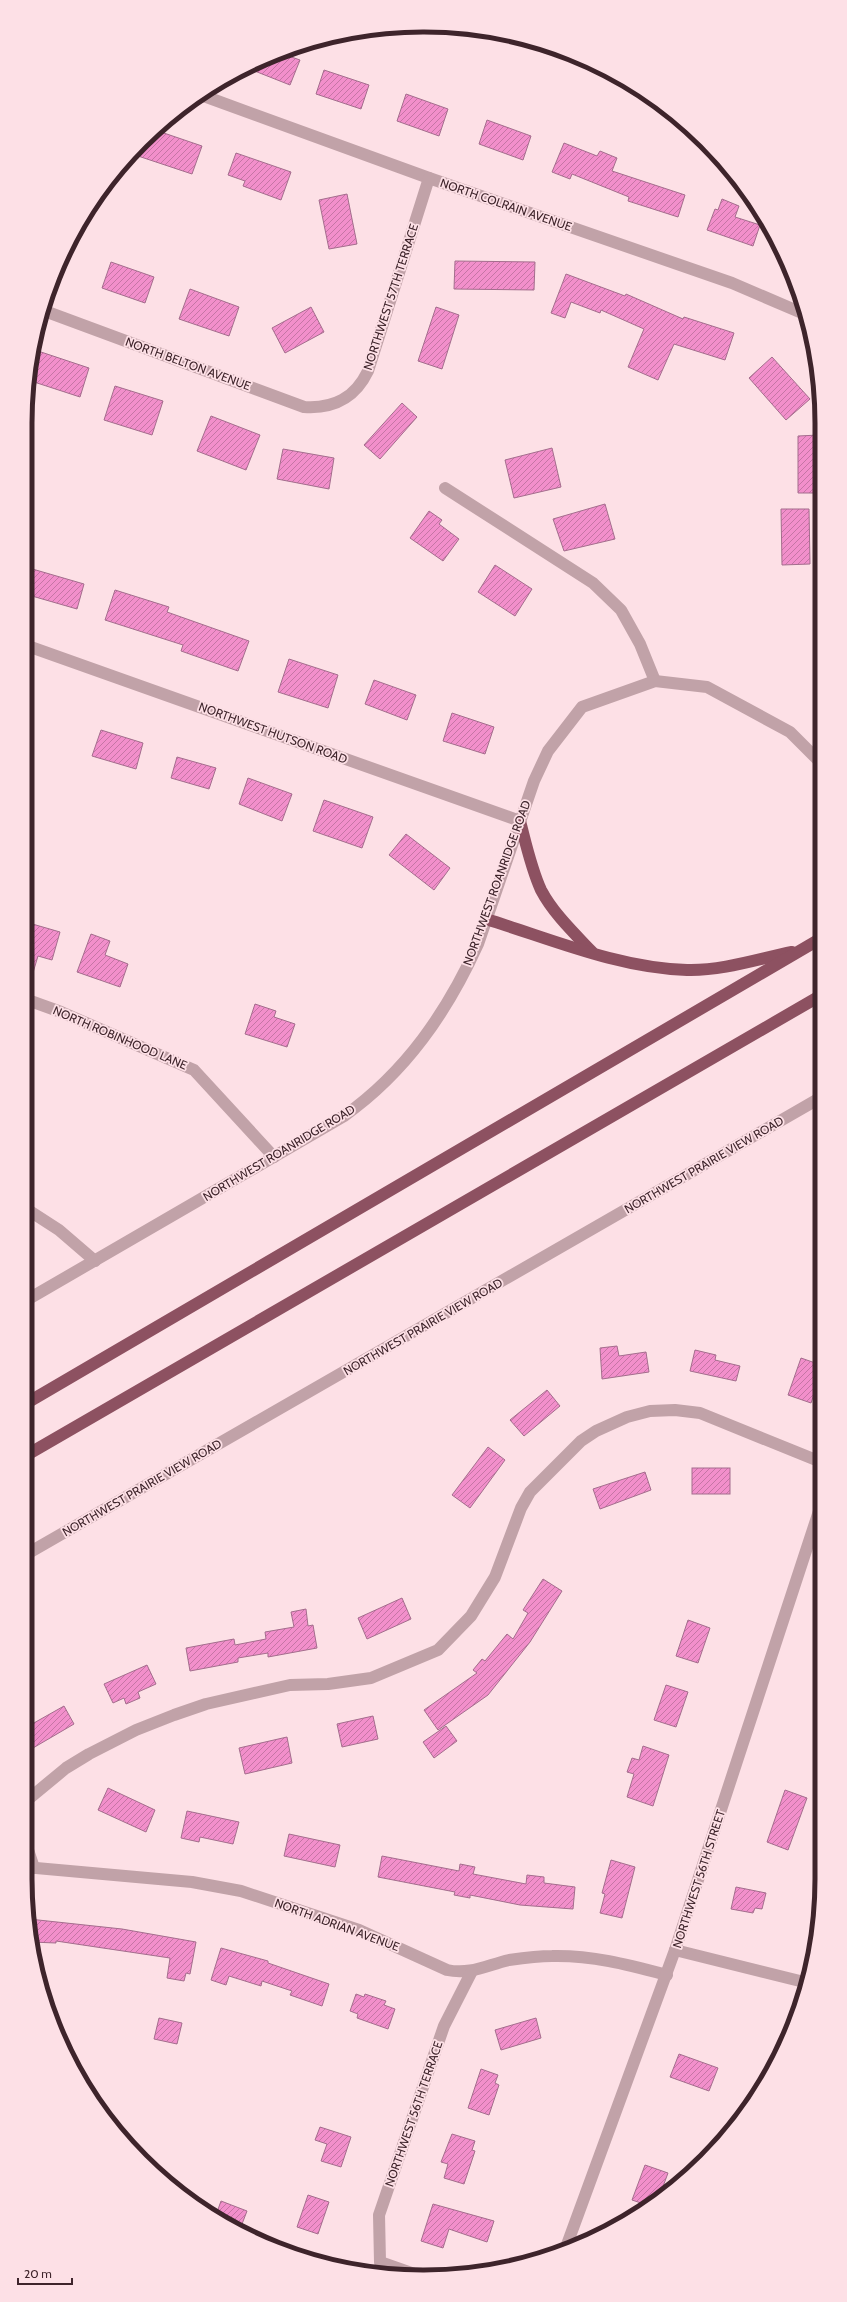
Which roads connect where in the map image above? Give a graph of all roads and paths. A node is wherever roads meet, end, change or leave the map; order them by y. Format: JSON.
{"nodes":[{"id":1,"x":207,"y":97,"type":"edge"},
{"id":2,"x":429,"y":178,"type":"junction"},
{"id":3,"x":798,"y":311,"type":"edge"},
{"id":4,"x":48,"y":312,"type":"edge"},
{"id":5,"x":336,"y":404,"type":"joint"},
{"id":6,"x":445,"y":488,"type":"dead end"},
{"id":7,"x":32,"y":647,"type":"edge"},
{"id":8,"x":655,"y":681,"type":"junction"},
{"id":9,"x":815,"y":757,"type":"edge"},
{"id":10,"x":520,"y":821,"type":"junction"},
{"id":11,"x":486,"y":919,"type":"junction"},
{"id":12,"x":815,"y":942,"type":"edge"},
{"id":13,"x":803,"y":950,"type":"junction"},
{"id":14,"x":593,"y":953,"type":"junction"},
{"id":15,"x":815,"y":999,"type":"edge"},
{"id":16,"x":32,"y":1002,"type":"edge"},
{"id":17,"x":815,"y":1101,"type":"edge"},
{"id":18,"x":274,"y":1156,"type":"junction"},
{"id":19,"x":32,"y":1213,"type":"edge"},
{"id":20,"x":95,"y":1261,"type":"junction"},
{"id":21,"x":32,"y":1298,"type":"edge"},
{"id":22,"x":32,"y":1400,"type":"edge"},
{"id":23,"x":32,"y":1452,"type":"edge"},
{"id":24,"x":815,"y":1460,"type":"edge"},
{"id":25,"x":815,"y":1523,"type":"edge"},
{"id":26,"x":32,"y":1551,"type":"edge"},
{"id":27,"x":32,"y":1796,"type":"edge"},
{"id":28,"x":32,"y":1868,"type":"edge"},
{"id":29,"x":675,"y":1950,"type":"junction"},
{"id":30,"x":472,"y":1971,"type":"junction"},
{"id":31,"x":667,"y":1975,"type":"junction"},
{"id":32,"x":802,"y":1981,"type":"edge"},
{"id":33,"x":568,"y":2242,"type":"edge"},
{"id":34,"x":400,"y":2269,"type":"edge"}],
"edges":[{"from":1,"to":2,"type":"street","name":"NORTH COLRAIN AVENUE"},
{"from":2,"to":3,"type":"street","name":"NORTH COLRAIN AVENUE"},
{"from":2,"to":5,"type":"street","name":"NORTHWEST 57TH TERRACE"},
{"from":4,"to":5,"type":"street","name":"NORTH BELTON AVENUE"},
{"from":6,"to":8,"type":"street"},
{"from":7,"to":10,"type":"street","name":"NORTHWEST HUTSON ROAD"},
{"from":8,"to":9,"type":"street","name":"NORTHWEST ROANRIDGE ROAD"},
{"from":8,"to":10,"type":"street","name":"NORTHWEST ROANRIDGE ROAD"},
{"from":10,"to":11,"type":"street","name":"NORTHWEST ROANRIDGE ROAD"},
{"from":10,"to":14,"type":"highway"},
{"from":11,"to":14,"type":"highway"},
{"from":11,"to":18,"type":"street","name":"NORTHWEST ROANRIDGE ROAD"},
{"from":12,"to":13,"type":"highway"},
{"from":13,"to":14,"type":"highway"},
{"from":13,"to":22,"type":"highway"},
{"from":15,"to":23,"type":"highway"},
{"from":16,"to":18,"type":"street","name":"NORTH ROBINHOOD LANE"},
{"from":17,"to":26,"type":"street","name":"NORTHWEST PRAIRIE VIEW ROAD"},
{"from":18,"to":20,"type":"street","name":"NORTHWEST ROANRIDGE ROAD"},
{"from":19,"to":20,"type":"street"},
{"from":20,"to":21,"type":"street","name":"NORTHWEST ROANRIDGE ROAD"},
{"from":24,"to":27,"type":"street"},
{"from":25,"to":29,"type":"street","name":"NORTHWEST 56TH STREET"},
{"from":28,"to":30,"type":"street","name":"NORTH ADRIAN AVENUE"},
{"from":29,"to":31,"type":"street","name":"NORTHWEST 56TH STREET"},
{"from":29,"to":32,"type":"street"},
{"from":30,"to":31,"type":"street","name":"NORTH ADRIAN AVENUE"},
{"from":30,"to":34,"type":"street","name":"NORTHWEST 56TH TERRACE"},
{"from":31,"to":33,"type":"street","name":"NORTHWEST 56TH STREET"}]}
